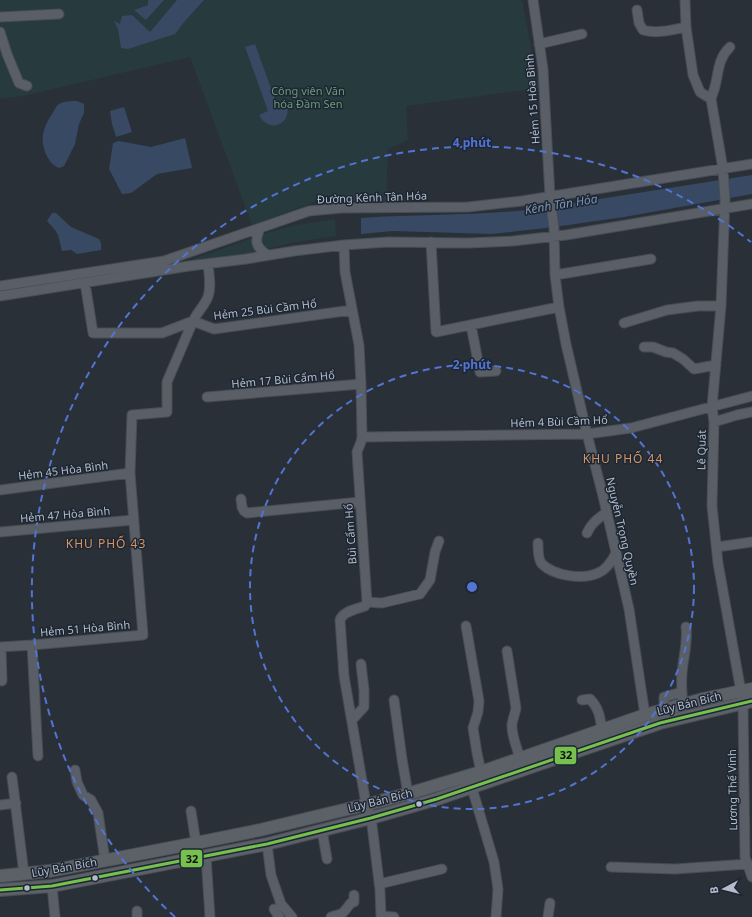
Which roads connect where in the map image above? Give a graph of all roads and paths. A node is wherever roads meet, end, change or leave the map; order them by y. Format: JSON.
{"nodes":[{"id":1,"x":533,"y":0,"type":"edge"},
{"id":2,"x":685,"y":0,"type":"edge"},
{"id":3,"x":638,"y":10,"type":"dead end"},
{"id":4,"x":59,"y":14,"type":"dead end"},
{"id":5,"x":0,"y":17,"type":"edge"},
{"id":6,"x":686,"y":27,"type":"junction"},
{"id":7,"x":0,"y":32,"type":"edge"},
{"id":8,"x":582,"y":34,"type":"dead end"},
{"id":9,"x":539,"y":44,"type":"junction"},
{"id":10,"x":730,"y":47,"type":"dead end"},
{"id":11,"x":27,"y":86,"type":"dead end"},
{"id":12,"x":710,"y":99,"type":"junction"},
{"id":13,"x":752,"y":164,"type":"edge"},
{"id":14,"x":723,"y":173,"type":"junction"},
{"id":15,"x":551,"y":201,"type":"junction"},
{"id":16,"x":725,"y":204,"type":"junction"},
{"id":17,"x":752,"y":204,"type":"edge"},
{"id":18,"x":260,"y":229,"type":"junction"},
{"id":19,"x":554,"y":232,"type":"junction"},
{"id":20,"x":431,"y":242,"type":"junction"},
{"id":21,"x":344,"y":245,"type":"junction"},
{"id":22,"x":266,"y":255,"type":"junction"},
{"id":23,"x":651,"y":259,"type":"dead end"},
{"id":24,"x":208,"y":264,"type":"junction"},
{"id":25,"x":555,"y":275,"type":"junction"},
{"id":26,"x":85,"y":283,"type":"junction"},
{"id":27,"x":0,"y":286,"type":"edge"},
{"id":28,"x":0,"y":296,"type":"edge"},
{"id":29,"x":721,"y":306,"type":"junction"},
{"id":30,"x":559,"y":307,"type":"junction"},
{"id":31,"x":352,"y":310,"type":"junction"},
{"id":32,"x":193,"y":321,"type":"junction"},
{"id":33,"x":624,"y":323,"type":"dead end"},
{"id":34,"x":471,"y":325,"type":"junction"},
{"id":35,"x":644,"y":347,"type":"dead end"},
{"id":36,"x":716,"y":365,"type":"junction"},
{"id":37,"x":496,"y":371,"type":"dead end"},
{"id":38,"x":361,"y":384,"type":"junction"},
{"id":39,"x":752,"y":396,"type":"edge"},
{"id":40,"x":207,"y":398,"type":"dead end"},
{"id":41,"x":712,"y":407,"type":"junction"},
{"id":42,"x":752,"y":412,"type":"edge"},
{"id":43,"x":714,"y":422,"type":"junction"},
{"id":44,"x":587,"y":434,"type":"junction"},
{"id":45,"x":362,"y":437,"type":"junction"},
{"id":46,"x":130,"y":473,"type":"junction"},
{"id":47,"x":0,"y":490,"type":"edge"},
{"id":48,"x":241,"y":499,"type":"dead end"},
{"id":49,"x":360,"y":502,"type":"junction"},
{"id":50,"x":607,"y":512,"type":"junction"},
{"id":51,"x":133,"y":520,"type":"junction"},
{"id":52,"x":0,"y":532,"type":"edge"},
{"id":53,"x":587,"y":533,"type":"dead end"},
{"id":54,"x":439,"y":541,"type":"dead end"},
{"id":55,"x":752,"y":542,"type":"edge"},
{"id":56,"x":538,"y":544,"type":"dead end"},
{"id":57,"x":717,"y":547,"type":"junction"},
{"id":58,"x":616,"y":553,"type":"junction"},
{"id":59,"x":367,"y":602,"type":"junction"},
{"id":60,"x":466,"y":626,"type":"dead end"},
{"id":61,"x":686,"y":627,"type":"dead end"},
{"id":62,"x":32,"y":645,"type":"junction"},
{"id":63,"x":0,"y":647,"type":"edge"},
{"id":64,"x":507,"y":651,"type":"dead end"},
{"id":65,"x":361,"y":664,"type":"dead end"},
{"id":66,"x":2,"y":681,"type":"dead end"},
{"id":67,"x":682,"y":692,"type":"junction"},
{"id":68,"x":747,"y":696,"type":"edge"},
{"id":69,"x":394,"y":700,"type":"dead end"},
{"id":70,"x":582,"y":700,"type":"dead end"},
{"id":71,"x":683,"y":705,"type":"junction"},
{"id":72,"x":664,"y":710,"type":"junction"},
{"id":73,"x":645,"y":715,"type":"junction"},
{"id":74,"x":748,"y":719,"type":"edge"},
{"id":75,"x":352,"y":720,"type":"junction"},
{"id":76,"x":602,"y":730,"type":"junction"},
{"id":77,"x":38,"y":756,"type":"dead end"},
{"id":78,"x":520,"y":758,"type":"junction"},
{"id":79,"x":75,"y":770,"type":"dead end"},
{"id":80,"x":481,"y":772,"type":"junction"},
{"id":81,"x":12,"y":777,"type":"dead end"},
{"id":82,"x":748,"y":782,"type":"edge"},
{"id":83,"x":472,"y":788,"type":"junction"},
{"id":84,"x":408,"y":794,"type":"junction"},
{"id":85,"x":16,"y":803,"type":"junction"},
{"id":86,"x":366,"y":804,"type":"junction"},
{"id":87,"x":0,"y":805,"type":"edge"},
{"id":88,"x":191,"y":812,"type":"dead end"},
{"id":89,"x":370,"y":818,"type":"junction"},
{"id":90,"x":322,"y":830,"type":"junction"},
{"id":91,"x":749,"y":838,"type":"edge"},
{"id":92,"x":196,"y":843,"type":"junction"},
{"id":93,"x":267,"y":844,"type":"junction"},
{"id":94,"x":206,"y":856,"type":"junction"},
{"id":95,"x":327,"y":859,"type":"dead end"},
{"id":96,"x":105,"y":860,"type":"junction"},
{"id":97,"x":748,"y":864,"type":"junction"},
{"id":98,"x":611,"y":867,"type":"dead end"},
{"id":99,"x":442,"y":869,"type":"dead end"},
{"id":100,"x":24,"y":874,"type":"junction"},
{"id":101,"x":0,"y":876,"type":"edge"},
{"id":102,"x":752,"y":876,"type":"edge"},
{"id":103,"x":380,"y":884,"type":"junction"},
{"id":104,"x":52,"y":886,"type":"junction"},
{"id":105,"x":0,"y":890,"type":"edge"},
{"id":106,"x":354,"y":895,"type":"dead end"},
{"id":107,"x":550,"y":903,"type":"dead end"},
{"id":108,"x":381,"y":916,"type":"edge"},
{"id":109,"x":55,"y":917,"type":"edge"},
{"id":110,"x":210,"y":917,"type":"edge"},
{"id":111,"x":292,"y":917,"type":"edge"},
{"id":112,"x":331,"y":917,"type":"edge"},
{"id":113,"x":394,"y":917,"type":"edge"},
{"id":114,"x":496,"y":917,"type":"edge"},
{"id":115,"x":548,"y":917,"type":"edge"}],
"edges":[{"from":1,"to":9,"type":"street","name":"Hẻm 15 Hòa Bình"},
{"from":2,"to":6,"type":"street"},
{"from":3,"to":6,"type":"street"},
{"from":4,"to":5,"type":"street"},
{"from":6,"to":12,"type":"street"},
{"from":7,"to":11,"type":"street"},
{"from":8,"to":9,"type":"street"},
{"from":9,"to":15,"type":"street","name":"Hẻm 15 Hòa Bình"},
{"from":10,"to":12,"type":"street"},
{"from":12,"to":14,"type":"street","name":"Lê Quát"},
{"from":13,"to":14,"type":"street","name":"Đường Kênh Tân Hóa"},
{"from":14,"to":15,"type":"street","name":"Đường Kênh Tân Hóa"},
{"from":14,"to":16,"type":"street","name":"Lê Quát"},
{"from":15,"to":18,"type":"street","name":"Đường Kênh Tân Hóa"},
{"from":15,"to":19,"type":"street","name":"Hẻm 15 Hòa Bình"},
{"from":16,"to":17,"type":"street"},
{"from":16,"to":19,"type":"street"},
{"from":16,"to":29,"type":"street","name":"Lê Quát"},
{"from":18,"to":22,"type":"street"},
{"from":18,"to":27,"type":"street","name":"Đường Kênh Tân Hóa"},
{"from":19,"to":20,"type":"street"},
{"from":19,"to":25,"type":"street","name":"Nguyễn Trọng Quyền"},
{"from":20,"to":21,"type":"street"},
{"from":20,"to":34,"type":"street"},
{"from":21,"to":22,"type":"street"},
{"from":21,"to":31,"type":"street","name":"Bùi Cẩm Hổ"},
{"from":22,"to":24,"type":"street"},
{"from":23,"to":25,"type":"street"},
{"from":24,"to":26,"type":"street"},
{"from":24,"to":32,"type":"street"},
{"from":25,"to":30,"type":"street","name":"Nguyễn Trọng Quyền"},
{"from":26,"to":28,"type":"street"},
{"from":26,"to":32,"type":"street"},
{"from":29,"to":33,"type":"street"},
{"from":29,"to":36,"type":"street","name":"Lê Quát"},
{"from":30,"to":34,"type":"street"},
{"from":30,"to":44,"type":"street","name":"Nguyễn Trọng Quyền"},
{"from":31,"to":32,"type":"street","name":"Hẻm 25 Bùi Cầm Hổ"},
{"from":31,"to":38,"type":"street","name":"Bùi Cẩm Hổ"},
{"from":32,"to":46,"type":"street","name":"Hẻm 51 Hòa Bình"},
{"from":34,"to":37,"type":"street"},
{"from":35,"to":36,"type":"street"},
{"from":36,"to":41,"type":"street","name":"Lê Quát"},
{"from":38,"to":40,"type":"street","name":"Hẻm 17 Bùi Cẩm Hổ"},
{"from":38,"to":45,"type":"street","name":"Bùi Cẩm Hổ"},
{"from":39,"to":41,"type":"street","name":"Hẻm 4 Bùi Cầm Hổ"},
{"from":41,"to":43,"type":"street","name":"Lê Quát"},
{"from":41,"to":44,"type":"street","name":"Hẻm 4 Bùi Cầm Hổ"},
{"from":42,"to":43,"type":"street"},
{"from":43,"to":57,"type":"street","name":"Lê Quát"},
{"from":44,"to":45,"type":"street","name":"Hẻm 4 Bùi Cầm Hổ"},
{"from":44,"to":50,"type":"street","name":"Nguyễn Trọng Quyền"},
{"from":45,"to":49,"type":"street","name":"Bùi Cẩm Hổ"},
{"from":46,"to":47,"type":"street","name":"Hẻm 45 Hòa Bình"},
{"from":46,"to":51,"type":"street","name":"Hẻm 51 Hòa Bình"},
{"from":48,"to":49,"type":"street"},
{"from":49,"to":59,"type":"street","name":"Bùi Cẩm Hổ"},
{"from":50,"to":53,"type":"street"},
{"from":50,"to":58,"type":"street","name":"Nguyễn Trọng Quyền"},
{"from":51,"to":52,"type":"street","name":"Hẻm 47 Hòa Bình"},
{"from":51,"to":62,"type":"street","name":"Hẻm 51 Hòa Bình"},
{"from":54,"to":59,"type":"street"},
{"from":55,"to":57,"type":"street"},
{"from":56,"to":58,"type":"street"},
{"from":57,"to":68,"type":"street","name":"Lê Quát"},
{"from":58,"to":73,"type":"street","name":"Nguyễn Trọng Quyền"},
{"from":59,"to":75,"type":"street"},
{"from":60,"to":80,"type":"street"},
{"from":61,"to":67,"type":"street"},
{"from":62,"to":63,"type":"street","name":"Hẻm 51 Hòa Bình"},
{"from":62,"to":77,"type":"street"},
{"from":63,"to":66,"type":"street"},
{"from":64,"to":78,"type":"street"},
{"from":65,"to":75,"type":"street"},
{"from":67,"to":71,"type":"street"},
{"from":67,"to":72,"type":"street"},
{"from":68,"to":71,"type":"main road","name":"Lũy Bán Bích"},
{"from":68,"to":74,"type":"street","name":"Lương Thế Vinh"},
{"from":68,"to":83,"type":"main road","name":"Lũy Bán Bích"},
{"from":69,"to":84,"type":"street"},
{"from":70,"to":76,"type":"street"},
{"from":71,"to":72,"type":"main road","name":"Lũy Bán Bích"},
{"from":72,"to":73,"type":"main road","name":"Lũy Bán Bích"},
{"from":73,"to":76,"type":"main road","name":"Lũy Bán Bích"},
{"from":74,"to":82,"type":"street","name":"Lương Thế Vinh"},
{"from":75,"to":86,"type":"street"},
{"from":76,"to":78,"type":"main road","name":"Lũy Bán Bích"},
{"from":78,"to":80,"type":"main road","name":"Lũy Bán Bích"},
{"from":79,"to":96,"type":"street"},
{"from":80,"to":84,"type":"main road","name":"Lũy Bán Bích"},
{"from":81,"to":85,"type":"street"},
{"from":82,"to":91,"type":"street","name":"Lương Thế Vinh"},
{"from":83,"to":89,"type":"main road","name":"Lũy Bán Bích"},
{"from":83,"to":114,"type":"street"},
{"from":84,"to":86,"type":"main road","name":"Lũy Bán Bích"},
{"from":85,"to":87,"type":"street"},
{"from":85,"to":100,"type":"street"},
{"from":86,"to":89,"type":"street"},
{"from":86,"to":92,"type":"main road","name":"Lũy Bán Bích"},
{"from":88,"to":92,"type":"street"},
{"from":89,"to":90,"type":"main road","name":"Lũy Bán Bích"},
{"from":89,"to":103,"type":"street"},
{"from":90,"to":93,"type":"main road","name":"Lũy Bán Bích"},
{"from":90,"to":95,"type":"street"},
{"from":91,"to":97,"type":"street","name":"Lương Thế Vinh"},
{"from":92,"to":96,"type":"main road","name":"Lũy Bán Bích"},
{"from":93,"to":94,"type":"main road","name":"Lũy Bán Bích"},
{"from":93,"to":111,"type":"street"},
{"from":94,"to":104,"type":"main road","name":"Lũy Bán Bích"},
{"from":94,"to":110,"type":"street"},
{"from":96,"to":100,"type":"main road","name":"Lũy Bán Bích"},
{"from":97,"to":98,"type":"street"},
{"from":97,"to":102,"type":"street","name":"Lương Thế Vinh"},
{"from":99,"to":103,"type":"street"},
{"from":100,"to":101,"type":"main road","name":"Lũy Bán Bích"},
{"from":103,"to":108,"type":"street"},
{"from":104,"to":105,"type":"main road","name":"Lũy Bán Bích"},
{"from":104,"to":109,"type":"street"},
{"from":106,"to":112,"type":"street"},
{"from":107,"to":115,"type":"street"},
{"from":108,"to":113,"type":"street"}]}
